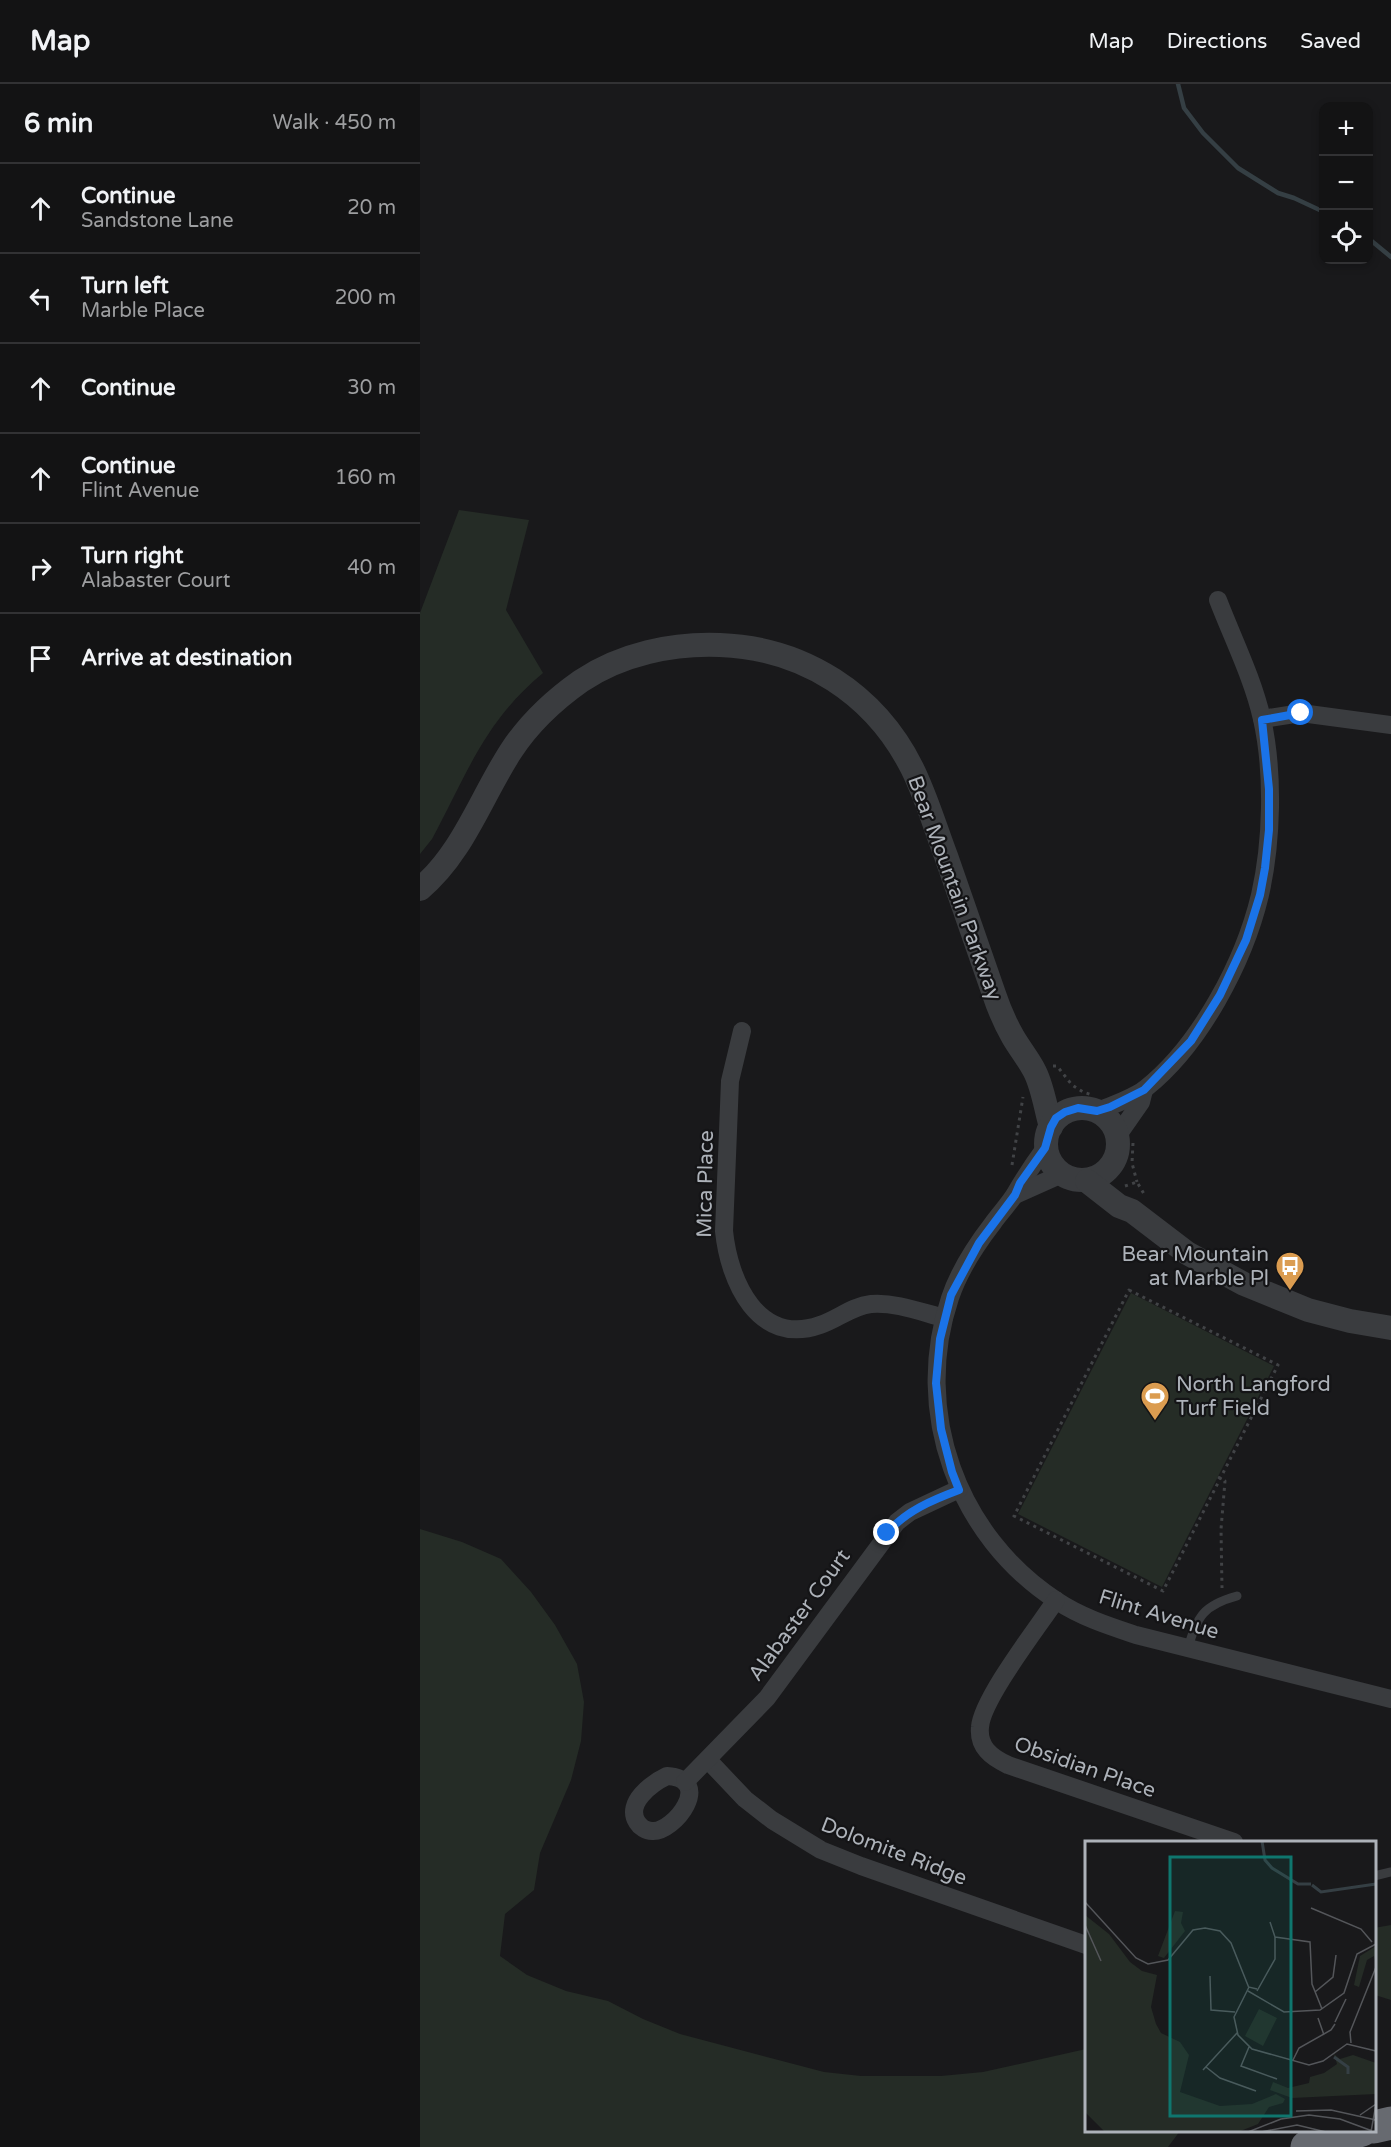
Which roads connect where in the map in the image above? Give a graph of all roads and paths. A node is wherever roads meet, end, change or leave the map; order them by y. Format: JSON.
{"nodes":[{"id":1,"x":1218,"y":600,"type":"dead end"},
{"id":2,"x":1262,"y":720,"type":"junction"},
{"id":3,"x":1391,"y":725,"type":"edge"},
{"id":4,"x":420,"y":889,"type":"edge"},
{"id":5,"x":742,"y":1031,"type":"dead end"},
{"id":6,"x":1039,"y":1077,"type":"junction"},
{"id":7,"x":1144,"y":1090,"type":"junction"},
{"id":8,"x":1091,"y":1104,"type":"junction"},
{"id":9,"x":1048,"y":1138,"type":"junction"},
{"id":10,"x":1126,"y":1138,"type":"junction"},
{"id":11,"x":1113,"y":1163,"type":"junction"},
{"id":12,"x":1011,"y":1170,"type":"dead end"},
{"id":13,"x":1062,"y":1174,"type":"junction"},
{"id":14,"x":1087,"y":1180,"type":"junction"},
{"id":15,"x":1137,"y":1182,"type":"junction"},
{"id":16,"x":1130,"y":1184,"type":"dead end"},
{"id":17,"x":1015,"y":1195,"type":"junction"},
{"id":18,"x":1139,"y":1204,"type":"junction"},
{"id":19,"x":944,"y":1318,"type":"junction"},
{"id":20,"x":1391,"y":1328,"type":"edge"},
{"id":21,"x":1219,"y":1478,"type":"junction"},
{"id":22,"x":959,"y":1490,"type":"junction"},
{"id":23,"x":1237,"y":1596,"type":"dead end"},
{"id":24,"x":1056,"y":1600,"type":"junction"},
{"id":25,"x":1222,"y":1600,"type":"junction"},
{"id":26,"x":1188,"y":1648,"type":"junction"},
{"id":27,"x":1391,"y":1699,"type":"edge"},
{"id":28,"x":708,"y":1760,"type":"junction"},
{"id":29,"x":684,"y":1782,"type":"dead end"},
{"id":30,"x":1231,"y":1841,"type":"edge"},
{"id":31,"x":1391,"y":1872,"type":"edge"},
{"id":32,"x":1376,"y":1876,"type":"edge"},
{"id":33,"x":1085,"y":1945,"type":"edge"},
{"id":34,"x":1391,"y":2123,"type":"edge"},
{"id":35,"x":1376,"y":2127,"type":"edge"},
{"id":36,"x":1356,"y":2132,"type":"edge"},
{"id":37,"x":1308,"y":2147,"type":"edge"}],
"edges":[{"from":1,"to":2,"type":"street"},
{"from":2,"to":3,"type":"street"},
{"from":2,"to":7,"type":"street"},
{"from":4,"to":6,"type":"street","name":"Bear Mountain Parkway"},
{"from":5,"to":19,"type":"street","name":"Mica Place"},
{"from":6,"to":8,"type":"street","name":"Bear Mountain Parkway"},
{"from":6,"to":8,"type":"path"},
{"from":6,"to":9,"type":"street","name":"Bear Mountain Parkway"},
{"from":6,"to":12,"type":"path"},
{"from":7,"to":8,"type":"street"},
{"from":7,"to":10,"type":"street"},
{"from":8,"to":9,"type":"street"},
{"from":8,"to":10,"type":"street"},
{"from":9,"to":13,"type":"street"},
{"from":9,"to":17,"type":"street","name":"Flint Avenue"},
{"from":10,"to":11,"type":"street"},
{"from":10,"to":15,"type":"path"},
{"from":11,"to":14,"type":"street"},
{"from":11,"to":18,"type":"street"},
{"from":13,"to":14,"type":"street"},
{"from":13,"to":17,"type":"street","name":"Flint Avenue"},
{"from":14,"to":18,"type":"street"},
{"from":15,"to":16,"type":"path"},
{"from":15,"to":18,"type":"path"},
{"from":17,"to":19,"type":"street","name":"Flint Avenue"},
{"from":18,"to":20,"type":"street"},
{"from":19,"to":22,"type":"street","name":"Flint Avenue"},
{"from":21,"to":21,"type":"path"},
{"from":21,"to":25,"type":"path"},
{"from":22,"to":24,"type":"street","name":"Flint Avenue"},
{"from":22,"to":28,"type":"street","name":"Alabaster Court"},
{"from":23,"to":25,"type":"lane"},
{"from":24,"to":26,"type":"street","name":"Flint Avenue"},
{"from":24,"to":30,"type":"street","name":"Obsidian Place"},
{"from":25,"to":26,"type":"lane"},
{"from":26,"to":27,"type":"street","name":"Flint Avenue"},
{"from":28,"to":29,"type":"street","name":"Alabaster Court"},
{"from":28,"to":33,"type":"street","name":"Dolomite Ridge"},
{"from":31,"to":32,"type":"lane"},
{"from":34,"to":35,"type":"highway"},
{"from":36,"to":37,"type":"highway"}]}
